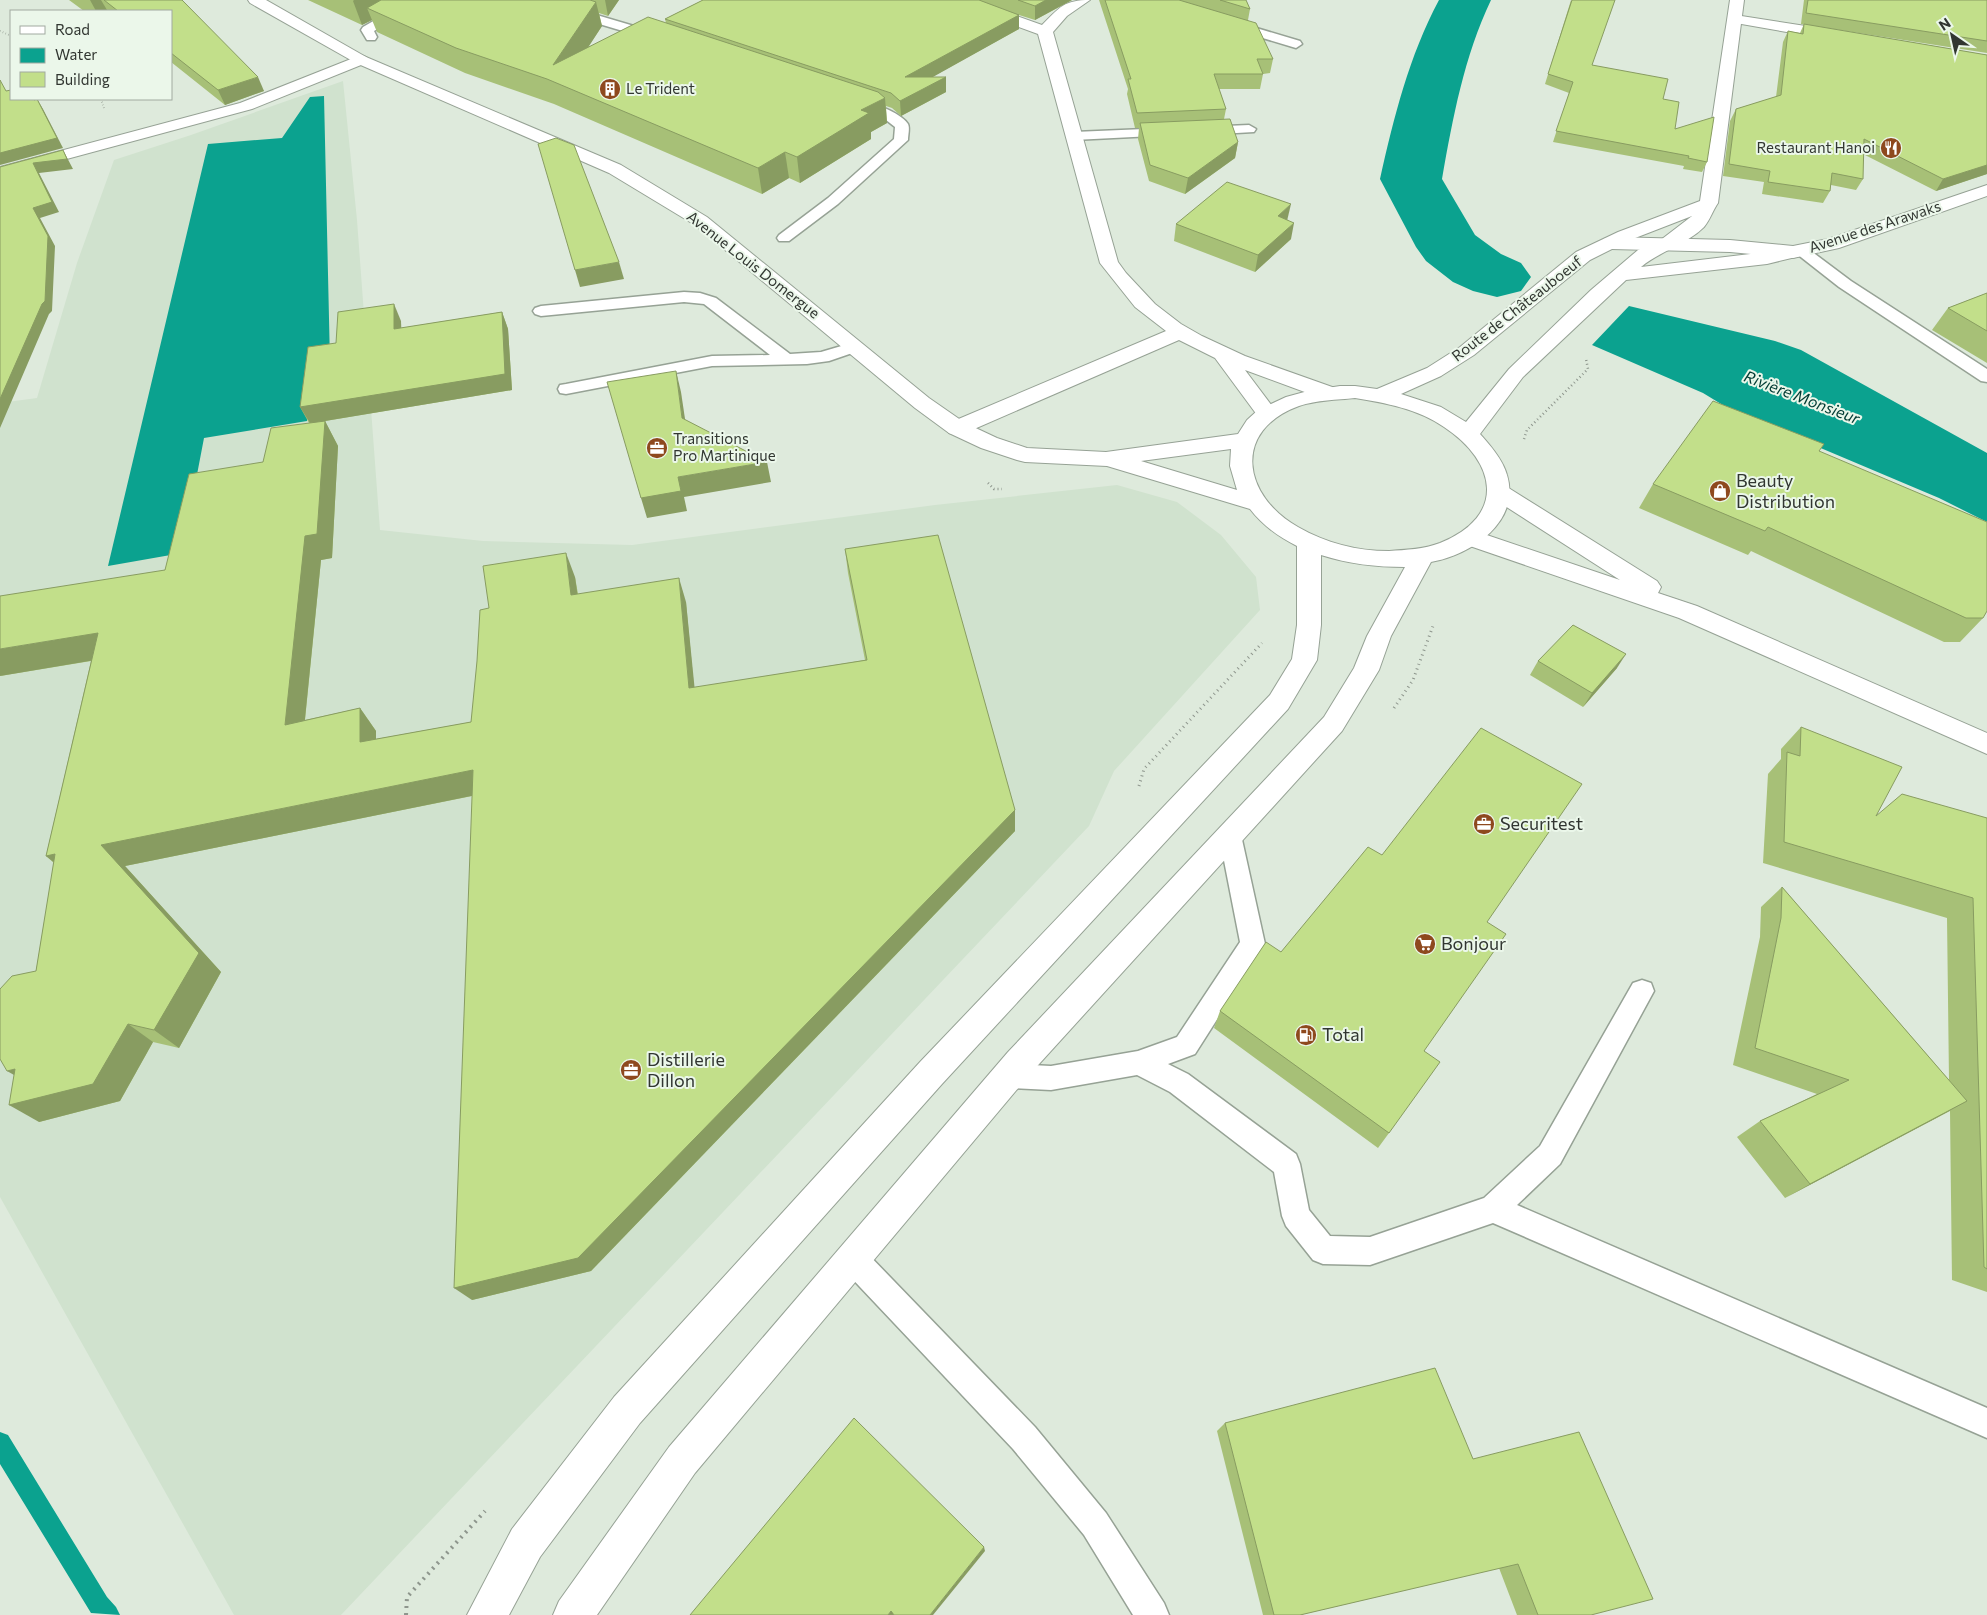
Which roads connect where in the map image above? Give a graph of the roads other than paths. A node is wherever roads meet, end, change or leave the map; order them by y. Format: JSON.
{"nodes":[{"id":1,"x":255,"y":0,"type":"edge"},
{"id":2,"x":426,"y":0,"type":"edge"},
{"id":3,"x":533,"y":0,"type":"edge"},
{"id":4,"x":958,"y":0,"type":"edge"},
{"id":5,"x":1083,"y":0,"type":"edge"},
{"id":6,"x":1737,"y":0,"type":"edge"},
{"id":7,"x":1735,"y":19,"type":"junction"},
{"id":8,"x":1223,"y":22,"type":"edge"},
{"id":9,"x":1045,"y":31,"type":"junction"},
{"id":10,"x":371,"y":36,"type":"dead end"},
{"id":11,"x":1852,"y":38,"type":"edge"},
{"id":12,"x":671,"y":41,"type":"edge"},
{"id":13,"x":1296,"y":44,"type":"dead end"},
{"id":14,"x":361,"y":60,"type":"junction"},
{"id":15,"x":849,"y":100,"type":"edge"},
{"id":16,"x":1249,"y":129,"type":"dead end"},
{"id":17,"x":1074,"y":136,"type":"junction"},
{"id":18,"x":0,"y":172,"type":"edge"},
{"id":19,"x":1987,"y":190,"type":"edge"},
{"id":20,"x":1710,"y":203,"type":"junction"},
{"id":21,"x":784,"y":238,"type":"dead end"},
{"id":22,"x":1669,"y":242,"type":"junction"},
{"id":23,"x":1611,"y":243,"type":"junction"},
{"id":24,"x":1797,"y":252,"type":"junction"},
{"id":25,"x":1620,"y":276,"type":"junction"},
{"id":26,"x":541,"y":311,"type":"dead end"},
{"id":27,"x":1180,"y":332,"type":"junction"},
{"id":28,"x":855,"y":348,"type":"junction"},
{"id":29,"x":1222,"y":353,"type":"junction"},
{"id":30,"x":787,"y":360,"type":"junction"},
{"id":31,"x":1987,"y":377,"type":"edge"},
{"id":32,"x":566,"y":389,"type":"dead end"},
{"id":33,"x":1328,"y":393,"type":"junction"},
{"id":34,"x":1381,"y":395,"type":"junction"},
{"id":35,"x":1267,"y":414,"type":"junction"},
{"id":36,"x":957,"y":428,"type":"junction"},
{"id":37,"x":1468,"y":434,"type":"junction"},
{"id":38,"x":1245,"y":440,"type":"junction"},
{"id":39,"x":1106,"y":459,"type":"junction"},
{"id":40,"x":1499,"y":492,"type":"junction"},
{"id":41,"x":1255,"y":503,"type":"junction"},
{"id":42,"x":1472,"y":538,"type":"junction"},
{"id":43,"x":1309,"y":543,"type":"junction"},
{"id":44,"x":1422,"y":558,"type":"junction"},
{"id":45,"x":1688,"y":612,"type":"junction"},
{"id":46,"x":1987,"y":744,"type":"edge"},
{"id":47,"x":1230,"y":835,"type":"junction"},
{"id":48,"x":1642,"y":991,"type":"dead end"},
{"id":49,"x":1138,"y":1063,"type":"junction"},
{"id":50,"x":1009,"y":1076,"type":"junction"},
{"id":51,"x":1494,"y":1209,"type":"junction"},
{"id":52,"x":853,"y":1259,"type":"junction"},
{"id":53,"x":1987,"y":1423,"type":"edge"},
{"id":54,"x":487,"y":1615,"type":"edge"},
{"id":55,"x":573,"y":1615,"type":"edge"},
{"id":56,"x":1152,"y":1615,"type":"edge"}],
"edges":[{"from":1,"to":14,"type":"main road","name":"Avenue Louis Domergue"},
{"from":2,"to":10,"type":"lane"},
{"from":3,"to":12,"type":"lane"},
{"from":4,"to":9,"type":"main road"},
{"from":5,"to":9,"type":"main road"},
{"from":6,"to":7,"type":"main road"},
{"from":7,"to":11,"type":"main road"},
{"from":7,"to":20,"type":"main road"},
{"from":8,"to":13,"type":"lane"},
{"from":9,"to":17,"type":"main road"},
{"from":14,"to":18,"type":"main road"},
{"from":14,"to":28,"type":"main road","name":"Avenue Louis Domergue"},
{"from":15,"to":21,"type":"lane"},
{"from":16,"to":17,"type":"lane"},
{"from":17,"to":27,"type":"main road"},
{"from":19,"to":24,"type":"main road","name":"Avenue des Arawaks"},
{"from":20,"to":22,"type":"main road"},
{"from":20,"to":23,"type":"main road","name":"Route de Châteauboeuf"},
{"from":22,"to":23,"type":"main road","name":"Avenue des Arawaks"},
{"from":22,"to":24,"type":"main road","name":"Avenue des Arawaks"},
{"from":22,"to":25,"type":"main road"},
{"from":23,"to":34,"type":"main road","name":"Route de Châteauboeuf"},
{"from":24,"to":25,"type":"main road"},
{"from":24,"to":31,"type":"lane"},
{"from":25,"to":37,"type":"main road"},
{"from":26,"to":30,"type":"lane"},
{"from":27,"to":29,"type":"main road"},
{"from":27,"to":36,"type":"main road"},
{"from":28,"to":30,"type":"lane"},
{"from":28,"to":36,"type":"main road","name":"Avenue Louis Domergue"},
{"from":29,"to":33,"type":"main road"},
{"from":29,"to":35,"type":"main road"},
{"from":30,"to":32,"type":"lane"},
{"from":33,"to":34,"type":"main road"},
{"from":33,"to":35,"type":"main road"},
{"from":34,"to":37,"type":"main road"},
{"from":35,"to":38,"type":"main road"},
{"from":36,"to":39,"type":"main road","name":"Avenue Louis Domergue"},
{"from":37,"to":40,"type":"main road"},
{"from":38,"to":39,"type":"main road","name":"Avenue Louis Domergue"},
{"from":38,"to":41,"type":"main road"},
{"from":39,"to":41,"type":"main road","name":"Avenue Louis Domergue"},
{"from":40,"to":42,"type":"main road"},
{"from":40,"to":45,"type":"main road"},
{"from":41,"to":43,"type":"main road"},
{"from":42,"to":44,"type":"main road"},
{"from":42,"to":45,"type":"main road"},
{"from":43,"to":44,"type":"main road"},
{"from":43,"to":54,"type":"main road"},
{"from":44,"to":47,"type":"main road"},
{"from":45,"to":46,"type":"main road"},
{"from":47,"to":49,"type":"lane"},
{"from":47,"to":50,"type":"main road"},
{"from":48,"to":51,"type":"lane"},
{"from":49,"to":50,"type":"lane"},
{"from":49,"to":51,"type":"lane"},
{"from":50,"to":52,"type":"main road"},
{"from":51,"to":53,"type":"lane"},
{"from":52,"to":55,"type":"main road"},
{"from":52,"to":56,"type":"lane"}]}
